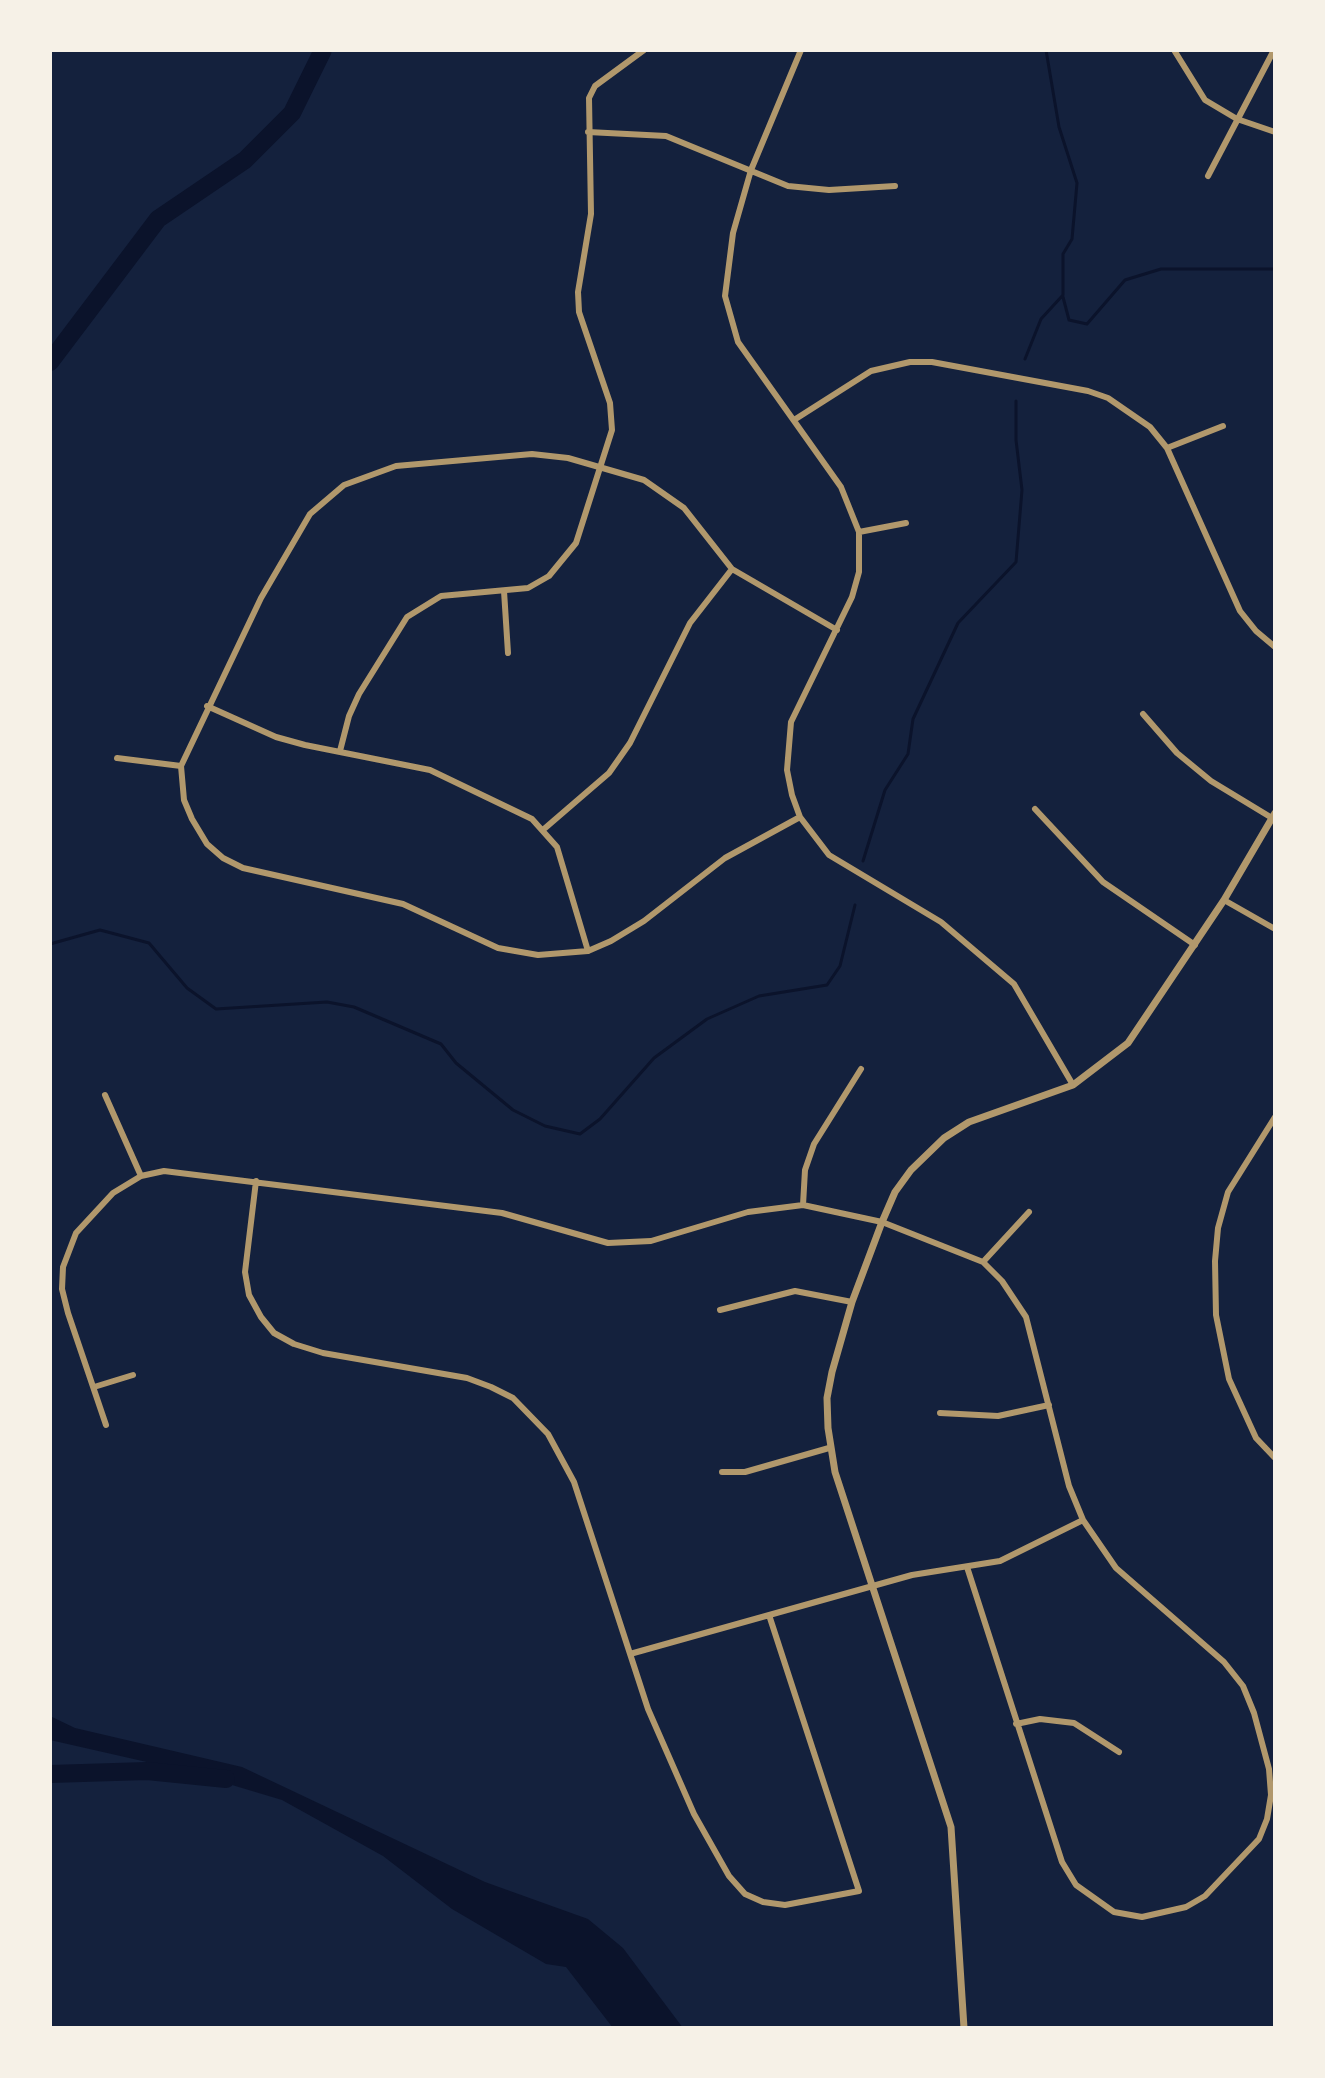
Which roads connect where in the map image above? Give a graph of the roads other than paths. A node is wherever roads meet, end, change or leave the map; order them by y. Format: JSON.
{"nodes":[{"id":1,"x":644,"y":50,"type":"edge"},
{"id":2,"x":801,"y":50,"type":"edge"},
{"id":3,"x":1174,"y":50,"type":"edge"},
{"id":4,"x":1274,"y":50,"type":"edge"},
{"id":5,"x":1237,"y":119,"type":"junction"},
{"id":6,"x":588,"y":132,"type":"junction"},
{"id":7,"x":1275,"y":132,"type":"edge"},
{"id":8,"x":751,"y":170,"type":"junction"},
{"id":9,"x":1208,"y":176,"type":"dead end"},
{"id":10,"x":895,"y":186,"type":"dead end"},
{"id":11,"x":794,"y":420,"type":"junction"},
{"id":12,"x":1223,"y":426,"type":"dead end"},
{"id":13,"x":1167,"y":448,"type":"junction"},
{"id":14,"x":602,"y":467,"type":"junction"},
{"id":15,"x":906,"y":523,"type":"dead end"},
{"id":16,"x":859,"y":532,"type":"junction"},
{"id":17,"x":732,"y":569,"type":"junction"},
{"id":18,"x":504,"y":591,"type":"junction"},
{"id":19,"x":837,"y":630,"type":"junction"},
{"id":20,"x":1275,"y":647,"type":"edge"},
{"id":21,"x":508,"y":653,"type":"dead end"},
{"id":22,"x":207,"y":706,"type":"junction"},
{"id":23,"x":1143,"y":714,"type":"dead end"},
{"id":24,"x":340,"y":751,"type":"junction"},
{"id":25,"x":117,"y":758,"type":"dead end"},
{"id":26,"x":181,"y":766,"type":"junction"},
{"id":27,"x":1035,"y":809,"type":"dead end"},
{"id":28,"x":1273,"y":815,"type":"edge"},
{"id":29,"x":800,"y":817,"type":"junction"},
{"id":30,"x":544,"y":829,"type":"junction"},
{"id":31,"x":1224,"y":900,"type":"junction"},
{"id":32,"x":1275,"y":929,"type":"edge"},
{"id":33,"x":1195,"y":945,"type":"junction"},
{"id":34,"x":588,"y":951,"type":"junction"},
{"id":35,"x":861,"y":1069,"type":"dead end"},
{"id":36,"x":1073,"y":1085,"type":"junction"},
{"id":37,"x":105,"y":1095,"type":"dead end"},
{"id":38,"x":1275,"y":1117,"type":"edge"},
{"id":39,"x":141,"y":1176,"type":"junction"},
{"id":40,"x":256,"y":1181,"type":"junction"},
{"id":41,"x":803,"y":1205,"type":"junction"},
{"id":42,"x":1029,"y":1212,"type":"dead end"},
{"id":43,"x":882,"y":1222,"type":"junction"},
{"id":44,"x":983,"y":1262,"type":"junction"},
{"id":45,"x":852,"y":1302,"type":"junction"},
{"id":46,"x":720,"y":1310,"type":"dead end"},
{"id":47,"x":133,"y":1375,"type":"dead end"},
{"id":48,"x":94,"y":1387,"type":"junction"},
{"id":49,"x":1049,"y":1405,"type":"junction"},
{"id":50,"x":940,"y":1413,"type":"dead end"},
{"id":51,"x":106,"y":1425,"type":"dead end"},
{"id":52,"x":829,"y":1448,"type":"junction"},
{"id":53,"x":1275,"y":1458,"type":"edge"},
{"id":54,"x":722,"y":1472,"type":"dead end"},
{"id":55,"x":1083,"y":1520,"type":"junction"},
{"id":56,"x":967,"y":1567,"type":"junction"},
{"id":57,"x":871,"y":1585,"type":"junction"},
{"id":58,"x":770,"y":1618,"type":"junction"},
{"id":59,"x":630,"y":1654,"type":"junction"},
{"id":60,"x":1016,"y":1724,"type":"junction"},
{"id":61,"x":1119,"y":1752,"type":"dead end"},
{"id":62,"x":964,"y":2028,"type":"edge"}],
"edges":[{"from":1,"to":6,"type":"street"},
{"from":2,"to":8,"type":"street"},
{"from":3,"to":5,"type":"street"},
{"from":4,"to":5,"type":"street"},
{"from":5,"to":7,"type":"street"},
{"from":5,"to":9,"type":"street"},
{"from":6,"to":8,"type":"street"},
{"from":6,"to":14,"type":"street"},
{"from":8,"to":10,"type":"street"},
{"from":8,"to":11,"type":"street"},
{"from":11,"to":13,"type":"street"},
{"from":11,"to":16,"type":"street"},
{"from":12,"to":13,"type":"street"},
{"from":13,"to":20,"type":"street"},
{"from":14,"to":17,"type":"street"},
{"from":14,"to":18,"type":"street"},
{"from":14,"to":22,"type":"street"},
{"from":15,"to":16,"type":"street"},
{"from":16,"to":19,"type":"street"},
{"from":17,"to":19,"type":"street"},
{"from":17,"to":30,"type":"street"},
{"from":18,"to":21,"type":"street"},
{"from":18,"to":24,"type":"street"},
{"from":19,"to":29,"type":"street"},
{"from":22,"to":24,"type":"street"},
{"from":22,"to":26,"type":"street"},
{"from":23,"to":28,"type":"street"},
{"from":24,"to":30,"type":"street"},
{"from":25,"to":26,"type":"street"},
{"from":26,"to":34,"type":"street"},
{"from":27,"to":33,"type":"street"},
{"from":28,"to":31,"type":"street"},
{"from":29,"to":34,"type":"street"},
{"from":29,"to":36,"type":"street"},
{"from":30,"to":34,"type":"street"},
{"from":31,"to":32,"type":"street"},
{"from":31,"to":33,"type":"street"},
{"from":33,"to":36,"type":"street"},
{"from":35,"to":41,"type":"street"},
{"from":36,"to":43,"type":"street"},
{"from":37,"to":39,"type":"street"},
{"from":38,"to":53,"type":"street"},
{"from":39,"to":40,"type":"street"},
{"from":39,"to":48,"type":"street"},
{"from":40,"to":41,"type":"street"},
{"from":40,"to":59,"type":"street"},
{"from":41,"to":43,"type":"street"},
{"from":42,"to":44,"type":"street"},
{"from":43,"to":44,"type":"street"},
{"from":43,"to":45,"type":"street"},
{"from":44,"to":49,"type":"street"},
{"from":45,"to":46,"type":"street"},
{"from":45,"to":52,"type":"street"},
{"from":47,"to":48,"type":"street"},
{"from":48,"to":51,"type":"street"},
{"from":49,"to":50,"type":"street"},
{"from":49,"to":55,"type":"street"},
{"from":52,"to":54,"type":"street"},
{"from":52,"to":57,"type":"street"},
{"from":55,"to":56,"type":"street"},
{"from":55,"to":60,"type":"street"},
{"from":56,"to":57,"type":"street"},
{"from":56,"to":60,"type":"street"},
{"from":57,"to":58,"type":"street"},
{"from":57,"to":62,"type":"street"},
{"from":58,"to":59,"type":"street"},
{"from":58,"to":59,"type":"street"},
{"from":60,"to":61,"type":"street"}]}
